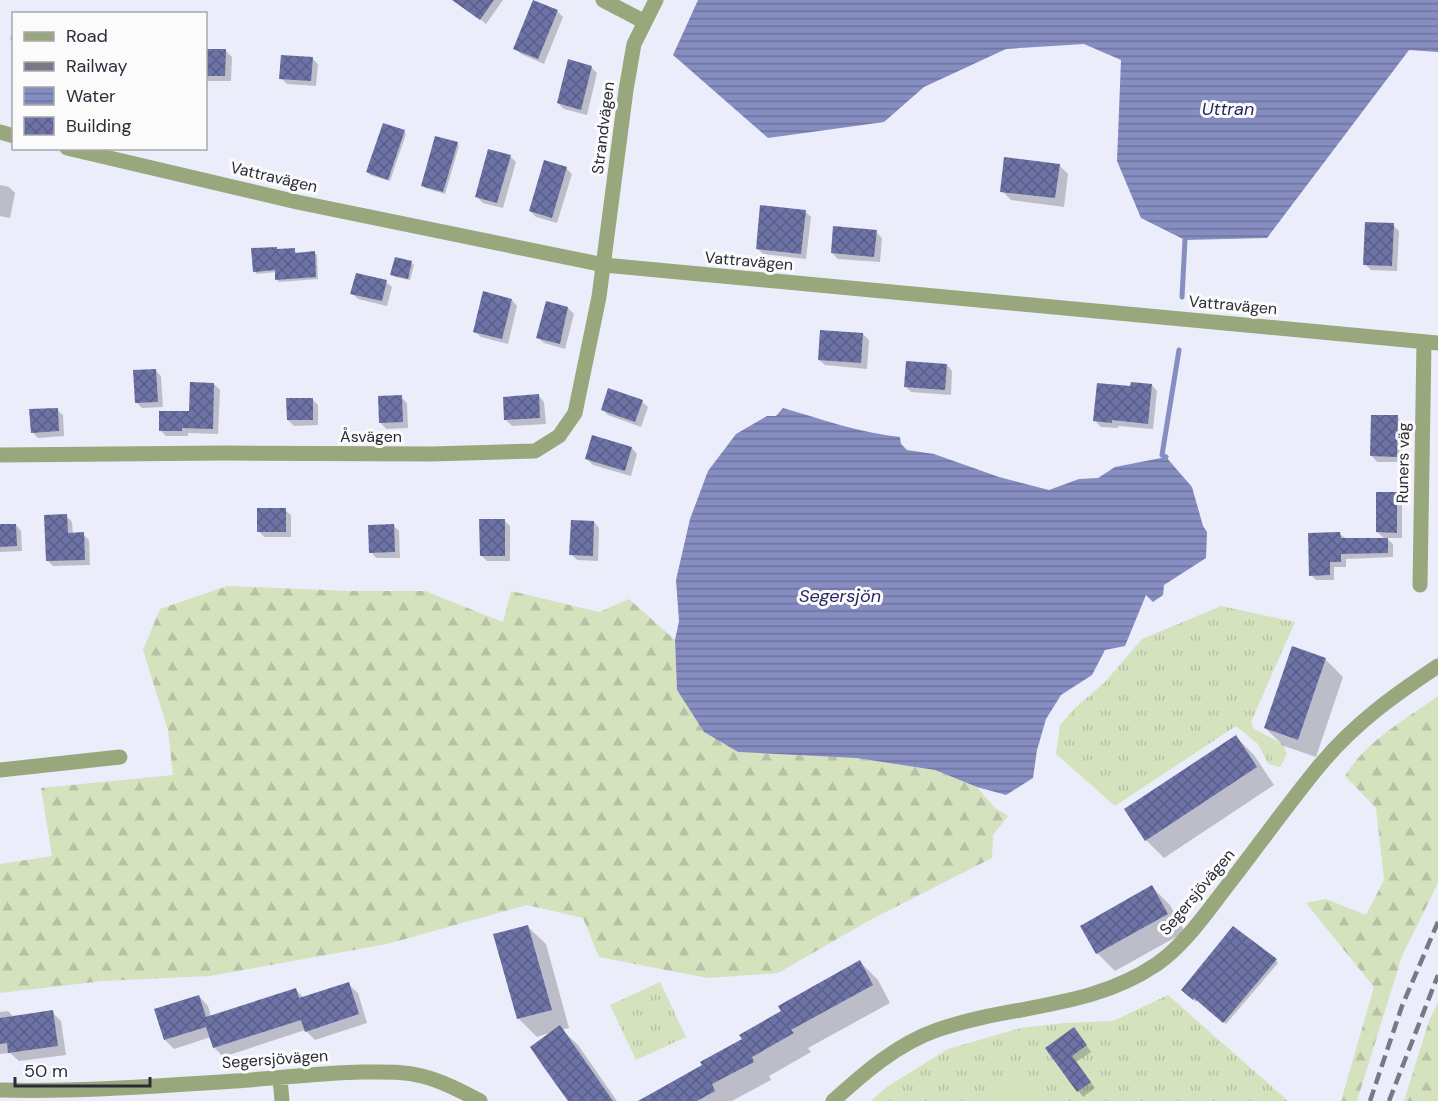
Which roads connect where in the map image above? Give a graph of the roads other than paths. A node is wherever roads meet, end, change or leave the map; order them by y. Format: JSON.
{"nodes":[{"id":1,"x":603,"y":0,"type":"edge"},
{"id":2,"x":656,"y":0,"type":"edge"},
{"id":3,"x":645,"y":22,"type":"junction"},
{"id":4,"x":76,"y":150,"type":"edge"},
{"id":5,"x":604,"y":265,"type":"junction"},
{"id":6,"x":1431,"y":343,"type":"edge"},
{"id":7,"x":0,"y":455,"type":"edge"},
{"id":8,"x":1420,"y":585,"type":"dead end"},
{"id":9,"x":1438,"y":666,"type":"edge"},
{"id":10,"x":120,"y":757,"type":"dead end"},
{"id":11,"x":0,"y":770,"type":"edge"},
{"id":12,"x":280,"y":1078,"type":"junction"},
{"id":13,"x":1,"y":1092,"type":"edge"},
{"id":14,"x":282,"y":1101,"type":"edge"},
{"id":15,"x":480,"y":1101,"type":"edge"},
{"id":16,"x":833,"y":1101,"type":"edge"}],
"edges":[{"from":1,"to":3,"type":"street"},
{"from":2,"to":3,"type":"street","name":"Strandvägen"},
{"from":3,"to":5,"type":"street","name":"Strandvägen"},
{"from":4,"to":5,"type":"street","name":"Vattravägen"},
{"from":5,"to":6,"type":"street","name":"Vattravägen"},
{"from":5,"to":7,"type":"street","name":"Åsvägen"},
{"from":6,"to":8,"type":"street","name":"Runers väg"},
{"from":9,"to":16,"type":"street","name":"Segersjövägen"},
{"from":10,"to":11,"type":"street"},
{"from":12,"to":13,"type":"street","name":"Segersjövägen"},
{"from":12,"to":14,"type":"street"},
{"from":12,"to":15,"type":"street","name":"Segersjövägen"}]}
